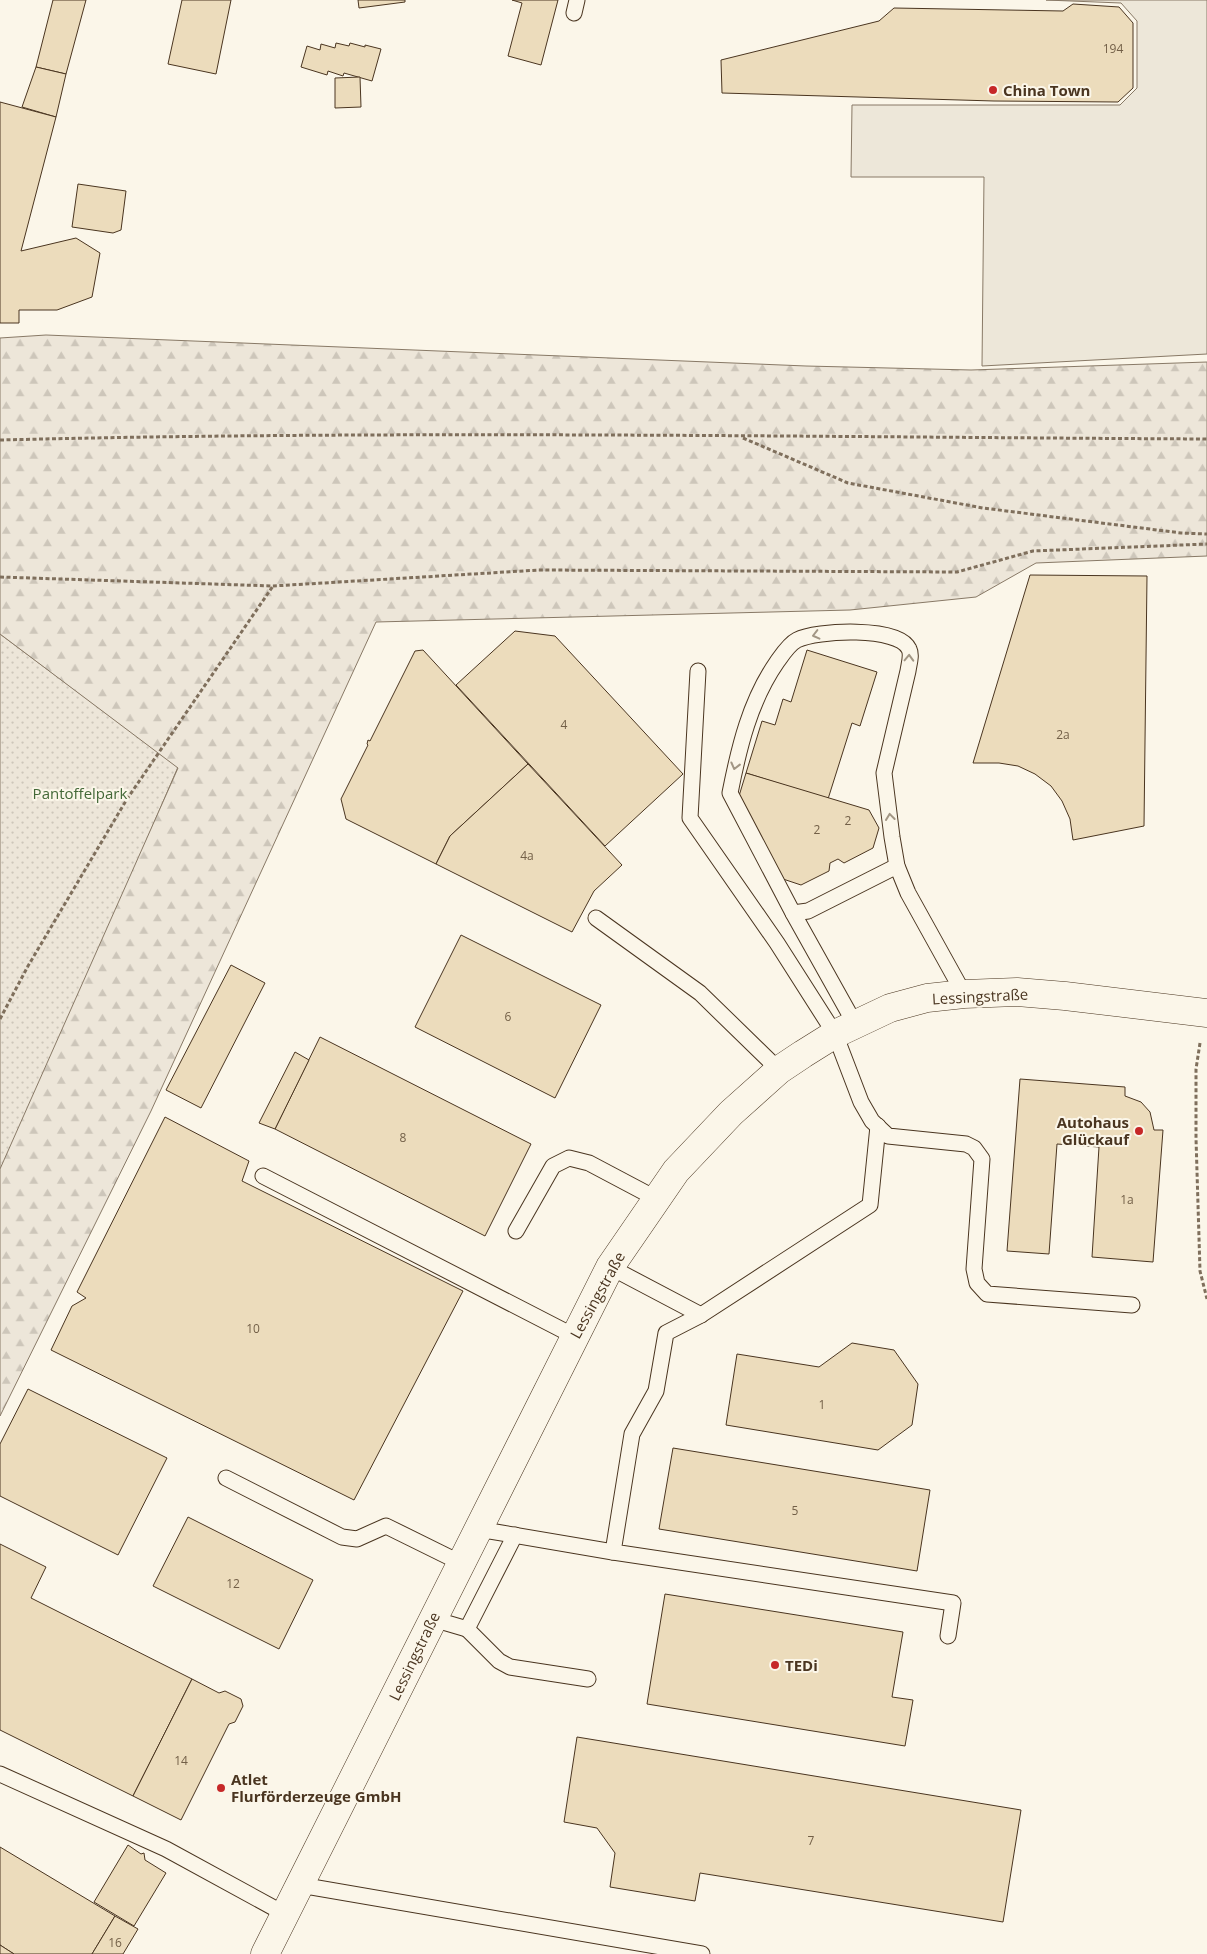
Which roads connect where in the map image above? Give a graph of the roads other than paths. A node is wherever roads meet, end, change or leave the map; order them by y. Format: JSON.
{"nodes":[{"id":1,"x":698,"y":671,"type":"dead end"},
{"id":2,"x":897,"y":866,"type":"junction"},
{"id":3,"x":793,"y":913,"type":"junction"},
{"id":4,"x":596,"y":918,"type":"dead end"},
{"id":5,"x":964,"y":994,"type":"junction"},
{"id":6,"x":1205,"y":1013,"type":"edge"},
{"id":7,"x":846,"y":1029,"type":"junction"},
{"id":8,"x":779,"y":1070,"type":"junction"},
{"id":9,"x":878,"y":1126,"type":"junction"},
{"id":10,"x":263,"y":1176,"type":"dead end"},
{"id":11,"x":657,"y":1198,"type":"junction"},
{"id":12,"x":516,"y":1231,"type":"dead end"},
{"id":13,"x":610,"y":1267,"type":"junction"},
{"id":14,"x":1132,"y":1305,"type":"dead end"},
{"id":15,"x":701,"y":1315,"type":"junction"},
{"id":16,"x":574,"y":1336,"type":"junction"},
{"id":17,"x":226,"y":1478,"type":"dead end"},
{"id":18,"x":478,"y":1529,"type":"junction"},
{"id":19,"x":515,"y":1535,"type":"junction"},
{"id":20,"x":613,"y":1552,"type":"junction"},
{"id":21,"x":461,"y":1563,"type":"junction"},
{"id":22,"x":433,"y":1619,"type":"junction"},
{"id":23,"x":467,"y":1629,"type":"junction"},
{"id":24,"x":948,"y":1636,"type":"dead end"},
{"id":25,"x":588,"y":1679,"type":"dead end"},
{"id":26,"x":0,"y":1774,"type":"edge"},
{"id":27,"x":300,"y":1885,"type":"junction"},
{"id":28,"x":285,"y":1914,"type":"junction"},
{"id":29,"x":265,"y":1954,"type":"edge"},
{"id":30,"x":702,"y":1954,"type":"edge"}],
"edges":[{"from":1,"to":7,"type":"lane"},
{"from":2,"to":3,"type":"lane"},
{"from":2,"to":3,"type":"lane","one_way":true},
{"from":2,"to":5,"type":"lane"},
{"from":3,"to":7,"type":"lane"},
{"from":4,"to":8,"type":"lane"},
{"from":5,"to":6,"type":"street","name":"Lessingstraße"},
{"from":5,"to":7,"type":"street","name":"Lessingstraße"},
{"from":7,"to":8,"type":"street","name":"Lessingstraße"},
{"from":7,"to":9,"type":"lane"},
{"from":8,"to":11,"type":"street","name":"Lessingstraße"},
{"from":9,"to":14,"type":"lane"},
{"from":9,"to":15,"type":"lane"},
{"from":10,"to":16,"type":"lane"},
{"from":11,"to":12,"type":"lane"},
{"from":11,"to":13,"type":"street","name":"Lessingstraße"},
{"from":13,"to":15,"type":"lane"},
{"from":13,"to":16,"type":"street","name":"Lessingstraße"},
{"from":15,"to":20,"type":"lane"},
{"from":16,"to":18,"type":"street","name":"Lessingstraße"},
{"from":17,"to":21,"type":"lane"},
{"from":18,"to":19,"type":"lane"},
{"from":18,"to":21,"type":"street","name":"Lessingstraße"},
{"from":19,"to":20,"type":"lane"},
{"from":19,"to":23,"type":"lane"},
{"from":20,"to":24,"type":"lane"},
{"from":21,"to":22,"type":"street","name":"Lessingstraße"},
{"from":22,"to":23,"type":"lane"},
{"from":22,"to":27,"type":"street","name":"Lessingstraße"},
{"from":23,"to":25,"type":"lane"},
{"from":26,"to":28,"type":"lane"},
{"from":27,"to":28,"type":"street","name":"Lessingstraße"},
{"from":27,"to":30,"type":"lane"},
{"from":28,"to":29,"type":"street","name":"Lessingstraße"}]}
